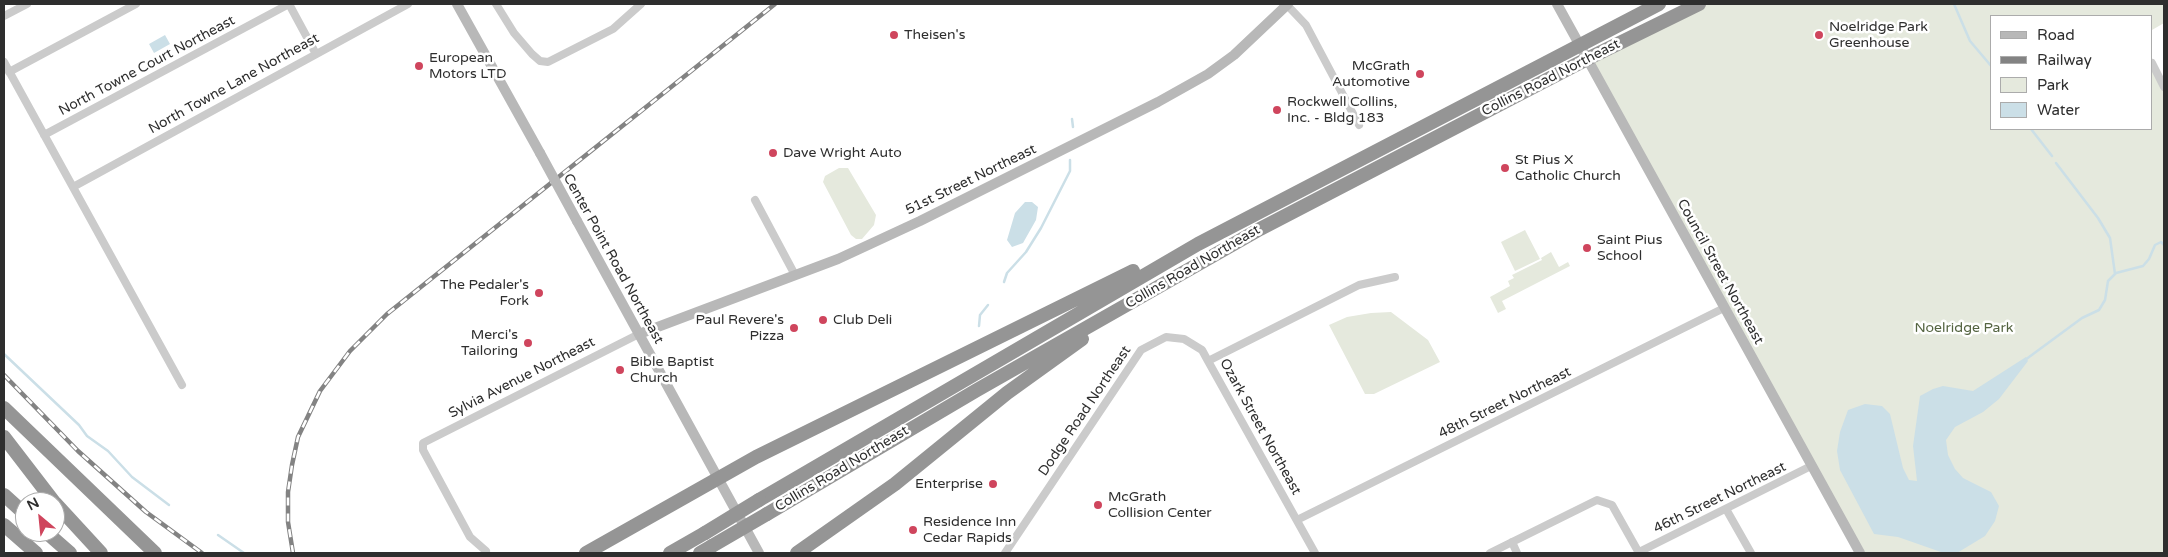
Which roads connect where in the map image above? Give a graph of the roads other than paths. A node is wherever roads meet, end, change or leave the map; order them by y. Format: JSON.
{"nodes":[{"id":1,"x":27,"y":4,"type":"edge"},
{"id":2,"x":136,"y":4,"type":"edge"},
{"id":3,"x":289,"y":4,"type":"edge"},
{"id":4,"x":408,"y":4,"type":"edge"},
{"id":5,"x":457,"y":4,"type":"edge"},
{"id":6,"x":496,"y":4,"type":"edge"},
{"id":7,"x":642,"y":4,"type":"edge"},
{"id":8,"x":1557,"y":4,"type":"edge"},
{"id":9,"x":1660,"y":4,"type":"edge"},
{"id":10,"x":1699,"y":4,"type":"edge"},
{"id":11,"x":1288,"y":5,"type":"edge"},
{"id":12,"x":4,"y":16,"type":"edge"},
{"id":13,"x":1584,"y":53,"type":"junction"},
{"id":14,"x":316,"y":54,"type":"junction"},
{"id":15,"x":4,"y":62,"type":"edge"},
{"id":16,"x":2153,"y":65,"type":"edge"},
{"id":17,"x":9,"y":72,"type":"junction"},
{"id":18,"x":2164,"y":87,"type":"edge"},
{"id":19,"x":1358,"y":125,"type":"dead end"},
{"id":20,"x":44,"y":135,"type":"junction"},
{"id":21,"x":73,"y":187,"type":"junction"},
{"id":22,"x":755,"y":200,"type":"dead end"},
{"id":23,"x":1260,"y":229,"type":"junction"},
{"id":24,"x":1198,"y":244,"type":"junction"},
{"id":25,"x":795,"y":275,"type":"junction"},
{"id":26,"x":1395,"y":277,"type":"dead end"},
{"id":27,"x":1724,"y":308,"type":"junction"},
{"id":28,"x":639,"y":334,"type":"junction"},
{"id":29,"x":1208,"y":361,"type":"junction"},
{"id":30,"x":182,"y":385,"type":"dead end"},
{"id":31,"x":4,"y":408,"type":"edge"},
{"id":32,"x":4,"y":437,"type":"edge"},
{"id":33,"x":1811,"y":466,"type":"junction"},
{"id":34,"x":717,"y":480,"type":"junction"},
{"id":35,"x":47,"y":492,"type":"edge"},
{"id":36,"x":4,"y":495,"type":"edge"},
{"id":37,"x":15,"y":505,"type":"edge"},
{"id":38,"x":1726,"y":509,"type":"junction"},
{"id":39,"x":65,"y":513,"type":"edge"},
{"id":40,"x":1297,"y":520,"type":"junction"},
{"id":41,"x":4,"y":525,"type":"edge"},
{"id":42,"x":57,"y":542,"type":"edge"},
{"id":43,"x":1512,"y":542,"type":"junction"},
{"id":44,"x":706,"y":550,"type":"edge"},
{"id":45,"x":486,"y":551,"type":"dead end"},
{"id":46,"x":36,"y":553,"type":"edge"},
{"id":47,"x":70,"y":553,"type":"edge"},
{"id":48,"x":101,"y":553,"type":"edge"},
{"id":49,"x":155,"y":553,"type":"edge"},
{"id":50,"x":586,"y":553,"type":"edge"},
{"id":51,"x":670,"y":553,"type":"edge"},
{"id":52,"x":759,"y":553,"type":"edge"},
{"id":53,"x":797,"y":553,"type":"edge"},
{"id":54,"x":1004,"y":553,"type":"edge"},
{"id":55,"x":1315,"y":553,"type":"edge"},
{"id":56,"x":1490,"y":553,"type":"edge"},
{"id":57,"x":1517,"y":553,"type":"edge"},
{"id":58,"x":1639,"y":553,"type":"edge"},
{"id":59,"x":1751,"y":553,"type":"edge"},
{"id":60,"x":1860,"y":553,"type":"edge"}],
"edges":[{"from":1,"to":12,"type":"street"},
{"from":2,"to":17,"type":"street"},
{"from":3,"to":14,"type":"street"},
{"from":3,"to":20,"type":"street","name":"North Towne Court Northeast"},
{"from":4,"to":14,"type":"street","name":"North Towne Lane Northeast"},
{"from":5,"to":28,"type":"street","name":"Center Point Road Northeast","bridge":true},
{"from":6,"to":7,"type":"street"},
{"from":8,"to":13,"type":"street","name":"Council Street Northeast"},
{"from":9,"to":13,"type":"highway","name":"Collins Road Northeast"},
{"from":10,"to":13,"type":"highway","name":"Collins Road Northeast"},
{"from":11,"to":19,"type":"street"},
{"from":11,"to":25,"type":"street","name":"51st Street Northeast"},
{"from":13,"to":23,"type":"highway","name":"Collins Road Northeast"},
{"from":13,"to":24,"type":"highway","name":"Collins Road Northeast"},
{"from":13,"to":27,"type":"street","name":"Council Street Northeast"},
{"from":14,"to":21,"type":"street","name":"North Towne Lane Northeast"},
{"from":15,"to":17,"type":"street"},
{"from":16,"to":18,"type":"street"},
{"from":17,"to":20,"type":"street"},
{"from":20,"to":21,"type":"street"},
{"from":21,"to":30,"type":"street"},
{"from":22,"to":25,"type":"street"},
{"from":23,"to":44,"type":"highway","name":"Collins Road Northeast","bridge":true},
{"from":23,"to":53,"type":"highway"},
{"from":24,"to":34,"type":"highway"},
{"from":24,"to":51,"type":"highway","name":"Collins Road Northeast","bridge":true},
{"from":25,"to":28,"type":"street","name":"51st Street Northeast"},
{"from":26,"to":29,"type":"street","name":"Ozark Street Northeast"},
{"from":27,"to":33,"type":"street","name":"Council Street Northeast"},
{"from":27,"to":40,"type":"street","name":"48th Street Northeast"},
{"from":28,"to":34,"type":"street","name":"Center Point Road Northeast"},
{"from":28,"to":45,"type":"street","name":"Sylvia Avenue Northeast"},
{"from":29,"to":40,"type":"street","name":"Ozark Street Northeast"},
{"from":29,"to":54,"type":"street","name":"Dodge Road Northeast"},
{"from":31,"to":49,"type":"highway"},
{"from":32,"to":35,"type":"highway"},
{"from":33,"to":38,"type":"street","name":"46th Street Northeast"},
{"from":33,"to":60,"type":"street","name":"Council Street Northeast"},
{"from":34,"to":50,"type":"highway"},
{"from":34,"to":52,"type":"street","name":"Center Point Road Northeast"},
{"from":36,"to":37,"type":"highway"},
{"from":38,"to":58,"type":"street","name":"46th Street Northeast"},
{"from":38,"to":59,"type":"street"},
{"from":39,"to":48,"type":"highway"},
{"from":40,"to":55,"type":"street","name":"Ozark Street Northeast"},
{"from":41,"to":46,"type":"highway"},
{"from":42,"to":47,"type":"highway"},
{"from":43,"to":56,"type":"street"},
{"from":43,"to":57,"type":"street"},
{"from":43,"to":58,"type":"street"}]}
